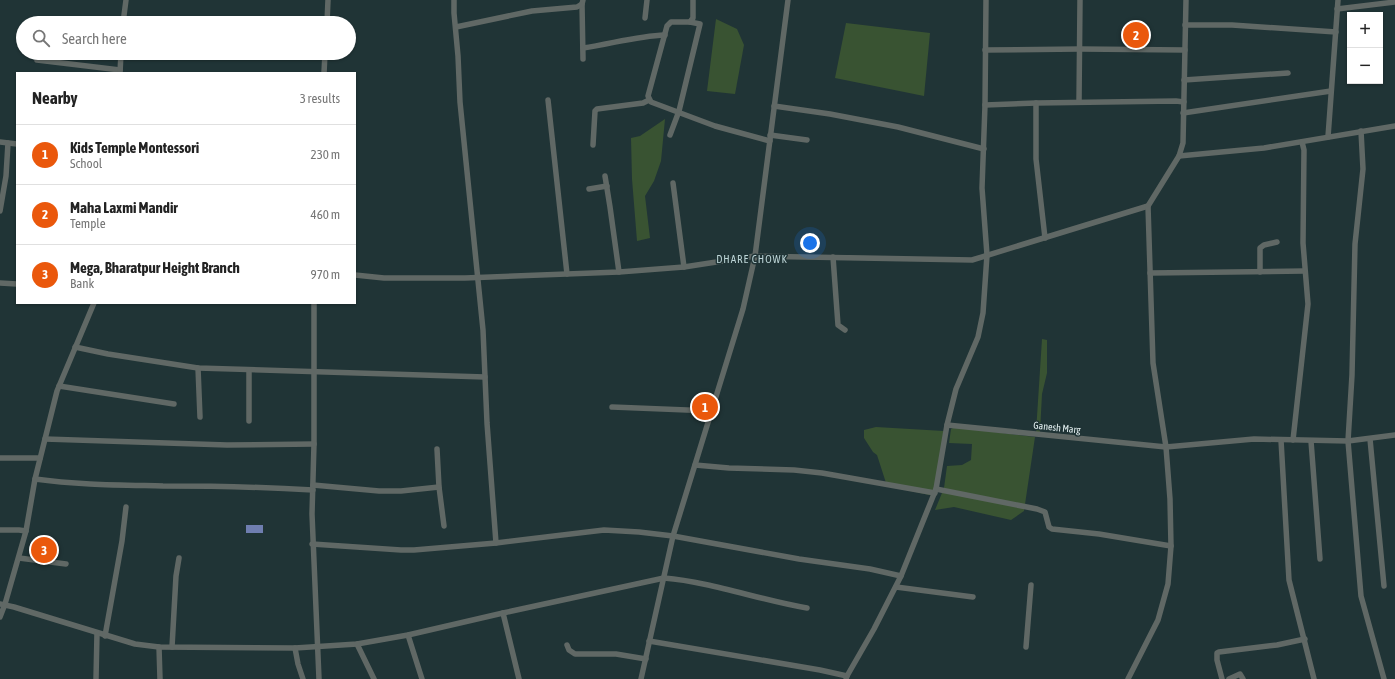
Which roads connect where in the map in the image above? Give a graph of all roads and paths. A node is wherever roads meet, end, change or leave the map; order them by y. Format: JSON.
{"nodes":[{"id":1,"x":126,"y":0,"type":"edge"},
{"id":2,"x":328,"y":0,"type":"edge"},
{"id":3,"x":454,"y":0,"type":"edge"},
{"id":4,"x":647,"y":0,"type":"edge"},
{"id":5,"x":693,"y":0,"type":"edge"},
{"id":6,"x":788,"y":0,"type":"edge"},
{"id":7,"x":986,"y":0,"type":"edge"},
{"id":8,"x":1080,"y":0,"type":"edge"},
{"id":9,"x":1186,"y":0,"type":"edge"},
{"id":10,"x":1338,"y":0,"type":"edge"},
{"id":11,"x":582,"y":2,"type":"edge"},
{"id":12,"x":1395,"y":2,"type":"edge"},
{"id":13,"x":1337,"y":9,"type":"junction"},
{"id":14,"x":124,"y":16,"type":"edge"},
{"id":15,"x":327,"y":16,"type":"edge"},
{"id":16,"x":645,"y":18,"type":"dead end"},
{"id":17,"x":690,"y":22,"type":"junction"},
{"id":18,"x":1185,"y":25,"type":"junction"},
{"id":19,"x":456,"y":27,"type":"junction"},
{"id":20,"x":1336,"y":32,"type":"junction"},
{"id":21,"x":665,"y":35,"type":"junction"},
{"id":22,"x":583,"y":48,"type":"junction"},
{"id":23,"x":1080,"y":49,"type":"junction"},
{"id":24,"x":985,"y":50,"type":"junction"},
{"id":25,"x":1185,"y":50,"type":"junction"},
{"id":26,"x":583,"y":59,"type":"dead end"},
{"id":27,"x":37,"y":60,"type":"dead end"},
{"id":28,"x":121,"y":60,"type":"edge"},
{"id":29,"x":325,"y":60,"type":"edge"},
{"id":30,"x":120,"y":72,"type":"edge"},
{"id":31,"x":324,"y":72,"type":"edge"},
{"id":32,"x":1288,"y":73,"type":"dead end"},
{"id":33,"x":1184,"y":80,"type":"junction"},
{"id":34,"x":1331,"y":91,"type":"junction"},
{"id":35,"x":548,"y":100,"type":"dead end"},
{"id":36,"x":649,"y":100,"type":"junction"},
{"id":37,"x":1079,"y":102,"type":"junction"},
{"id":38,"x":1184,"y":102,"type":"junction"},
{"id":39,"x":1036,"y":103,"type":"junction"},
{"id":40,"x":985,"y":105,"type":"junction"},
{"id":41,"x":774,"y":106,"type":"junction"},
{"id":42,"x":678,"y":113,"type":"junction"},
{"id":43,"x":1183,"y":113,"type":"junction"},
{"id":44,"x":1395,"y":126,"type":"edge"},
{"id":45,"x":1361,"y":131,"type":"junction"},
{"id":46,"x":670,"y":135,"type":"dead end"},
{"id":47,"x":1328,"y":137,"type":"junction"},
{"id":48,"x":770,"y":138,"type":"junction"},
{"id":49,"x":807,"y":140,"type":"dead end"},
{"id":50,"x":0,"y":142,"type":"edge"},
{"id":51,"x":1302,"y":142,"type":"junction"},
{"id":52,"x":8,"y":143,"type":"junction"},
{"id":53,"x":16,"y":144,"type":"edge"},
{"id":54,"x":592,"y":145,"type":"dead end"},
{"id":55,"x":984,"y":149,"type":"junction"},
{"id":56,"x":1179,"y":156,"type":"junction"},
{"id":57,"x":605,"y":176,"type":"dead end"},
{"id":58,"x":673,"y":182,"type":"dead end"},
{"id":59,"x":607,"y":186,"type":"junction"},
{"id":60,"x":589,"y":189,"type":"dead end"},
{"id":61,"x":1148,"y":206,"type":"junction"},
{"id":62,"x":0,"y":211,"type":"edge"},
{"id":63,"x":1045,"y":238,"type":"junction"},
{"id":64,"x":1277,"y":242,"type":"dead end"},
{"id":65,"x":986,"y":255,"type":"junction"},
{"id":66,"x":755,"y":256,"type":"junction"},
{"id":67,"x":833,"y":257,"type":"junction"},
{"id":68,"x":684,"y":267,"type":"junction"},
{"id":69,"x":1304,"y":271,"type":"junction"},
{"id":70,"x":619,"y":272,"type":"junction"},
{"id":71,"x":1260,"y":272,"type":"junction"},
{"id":72,"x":1150,"y":273,"type":"junction"},
{"id":73,"x":356,"y":274,"type":"edge"},
{"id":74,"x":567,"y":274,"type":"junction"},
{"id":75,"x":478,"y":278,"type":"junction"},
{"id":76,"x":0,"y":283,"type":"edge"},
{"id":77,"x":16,"y":284,"type":"edge"},
{"id":78,"x":94,"y":304,"type":"edge"},
{"id":79,"x":314,"y":304,"type":"edge"},
{"id":80,"x":845,"y":330,"type":"dead end"},
{"id":81,"x":75,"y":347,"type":"junction"},
{"id":82,"x":198,"y":368,"type":"junction"},
{"id":83,"x":249,"y":370,"type":"junction"},
{"id":84,"x":314,"y":371,"type":"junction"},
{"id":85,"x":485,"y":377,"type":"junction"},
{"id":86,"x":59,"y":386,"type":"junction"},
{"id":87,"x":174,"y":404,"type":"dead end"},
{"id":88,"x":612,"y":407,"type":"dead end"},
{"id":89,"x":712,"y":411,"type":"junction"},
{"id":90,"x":200,"y":417,"type":"dead end"},
{"id":91,"x":249,"y":421,"type":"dead end"},
{"id":92,"x":947,"y":425,"type":"junction"},
{"id":93,"x":1395,"y":435,"type":"edge"},
{"id":94,"x":45,"y":439,"type":"junction"},
{"id":95,"x":1370,"y":439,"type":"junction"},
{"id":96,"x":1281,"y":440,"type":"junction"},
{"id":97,"x":1293,"y":440,"type":"junction"},
{"id":98,"x":1311,"y":441,"type":"junction"},
{"id":99,"x":1348,"y":441,"type":"junction"},
{"id":100,"x":314,"y":444,"type":"junction"},
{"id":101,"x":1166,"y":447,"type":"junction"},
{"id":102,"x":437,"y":449,"type":"dead end"},
{"id":103,"x":0,"y":458,"type":"edge"},
{"id":104,"x":40,"y":458,"type":"junction"},
{"id":105,"x":695,"y":465,"type":"junction"},
{"id":106,"x":35,"y":479,"type":"junction"},
{"id":107,"x":313,"y":487,"type":"junction"},
{"id":108,"x":439,"y":487,"type":"junction"},
{"id":109,"x":936,"y":491,"type":"junction"},
{"id":110,"x":126,"y":507,"type":"dead end"},
{"id":111,"x":444,"y":526,"type":"dead end"},
{"id":112,"x":0,"y":530,"type":"edge"},
{"id":113,"x":26,"y":531,"type":"junction"},
{"id":114,"x":673,"y":536,"type":"junction"},
{"id":115,"x":496,"y":543,"type":"junction"},
{"id":116,"x":312,"y":544,"type":"junction"},
{"id":117,"x":1171,"y":546,"type":"junction"},
{"id":118,"x":19,"y":558,"type":"junction"},
{"id":119,"x":179,"y":558,"type":"dead end"},
{"id":120,"x":1320,"y":559,"type":"dead end"},
{"id":121,"x":66,"y":564,"type":"dead end"},
{"id":122,"x":901,"y":576,"type":"junction"},
{"id":123,"x":664,"y":578,"type":"junction"},
{"id":124,"x":1031,"y":585,"type":"dead end"},
{"id":125,"x":1384,"y":586,"type":"dead end"},
{"id":126,"x":896,"y":587,"type":"junction"},
{"id":127,"x":973,"y":597,"type":"dead end"},
{"id":128,"x":3,"y":604,"type":"edge"},
{"id":129,"x":807,"y":608,"type":"dead end"},
{"id":130,"x":503,"y":612,"type":"junction"},
{"id":131,"x":0,"y":617,"type":"edge"},
{"id":132,"x":97,"y":632,"type":"junction"},
{"id":133,"x":408,"y":635,"type":"junction"},
{"id":134,"x":105,"y":636,"type":"junction"},
{"id":135,"x":1305,"y":639,"type":"junction"},
{"id":136,"x":649,"y":641,"type":"junction"},
{"id":137,"x":357,"y":644,"type":"junction"},
{"id":138,"x":567,"y":645,"type":"dead end"},
{"id":139,"x":159,"y":647,"type":"junction"},
{"id":140,"x":172,"y":647,"type":"junction"},
{"id":141,"x":316,"y":647,"type":"junction"},
{"id":142,"x":1026,"y":647,"type":"dead end"},
{"id":143,"x":295,"y":648,"type":"junction"},
{"id":144,"x":646,"y":659,"type":"junction"},
{"id":145,"x":846,"y":678,"type":"edge"},
{"id":146,"x":96,"y":679,"type":"edge"},
{"id":147,"x":160,"y":679,"type":"edge"},
{"id":148,"x":303,"y":679,"type":"edge"},
{"id":149,"x":319,"y":679,"type":"edge"},
{"id":150,"x":374,"y":679,"type":"edge"},
{"id":151,"x":422,"y":679,"type":"edge"},
{"id":152,"x":519,"y":679,"type":"edge"},
{"id":153,"x":641,"y":679,"type":"edge"},
{"id":154,"x":1128,"y":679,"type":"edge"},
{"id":155,"x":1222,"y":679,"type":"edge"},
{"id":156,"x":1229,"y":679,"type":"edge"},
{"id":157,"x":1243,"y":679,"type":"edge"},
{"id":158,"x":1314,"y":679,"type":"edge"},
{"id":159,"x":1384,"y":679,"type":"edge"}],
"edges":[{"from":1,"to":14,"type":"street"},
{"from":2,"to":15,"type":"street"},
{"from":3,"to":19,"type":"street"},
{"from":4,"to":16,"type":"street"},
{"from":5,"to":17,"type":"street"},
{"from":6,"to":41,"type":"street"},
{"from":7,"to":24,"type":"street"},
{"from":8,"to":23,"type":"street"},
{"from":9,"to":18,"type":"street"},
{"from":10,"to":13,"type":"street"},
{"from":11,"to":19,"type":"street"},
{"from":11,"to":22,"type":"street"},
{"from":12,"to":13,"type":"street"},
{"from":13,"to":20,"type":"street"},
{"from":17,"to":21,"type":"street"},
{"from":17,"to":42,"type":"street"},
{"from":18,"to":20,"type":"street"},
{"from":18,"to":25,"type":"street"},
{"from":19,"to":75,"type":"street"},
{"from":20,"to":34,"type":"street"},
{"from":21,"to":22,"type":"street"},
{"from":21,"to":36,"type":"street"},
{"from":22,"to":26,"type":"street"},
{"from":23,"to":24,"type":"street"},
{"from":23,"to":25,"type":"street"},
{"from":23,"to":37,"type":"street"},
{"from":24,"to":40,"type":"street"},
{"from":25,"to":33,"type":"street"},
{"from":27,"to":30,"type":"street"},
{"from":28,"to":30,"type":"street"},
{"from":29,"to":31,"type":"street"},
{"from":32,"to":33,"type":"street"},
{"from":33,"to":38,"type":"street"},
{"from":34,"to":43,"type":"street"},
{"from":34,"to":47,"type":"street"},
{"from":35,"to":74,"type":"street"},
{"from":36,"to":42,"type":"street"},
{"from":36,"to":54,"type":"street"},
{"from":37,"to":38,"type":"street"},
{"from":37,"to":39,"type":"street"},
{"from":38,"to":43,"type":"street"},
{"from":39,"to":40,"type":"street"},
{"from":39,"to":63,"type":"street"},
{"from":40,"to":55,"type":"street"},
{"from":41,"to":48,"type":"street"},
{"from":41,"to":55,"type":"street"},
{"from":42,"to":46,"type":"street"},
{"from":42,"to":48,"type":"street"},
{"from":43,"to":56,"type":"street"},
{"from":44,"to":45,"type":"street"},
{"from":45,"to":47,"type":"street"},
{"from":45,"to":99,"type":"street"},
{"from":47,"to":51,"type":"street"},
{"from":48,"to":49,"type":"street"},
{"from":48,"to":66,"type":"street"},
{"from":50,"to":52,"type":"street"},
{"from":51,"to":56,"type":"street"},
{"from":51,"to":69,"type":"street"},
{"from":52,"to":53,"type":"street"},
{"from":52,"to":62,"type":"street"},
{"from":55,"to":65,"type":"street"},
{"from":56,"to":61,"type":"street"},
{"from":57,"to":59,"type":"street"},
{"from":58,"to":68,"type":"street"},
{"from":59,"to":60,"type":"street"},
{"from":59,"to":70,"type":"street"},
{"from":61,"to":63,"type":"street"},
{"from":61,"to":72,"type":"street"},
{"from":63,"to":65,"type":"street"},
{"from":64,"to":71,"type":"street"},
{"from":65,"to":67,"type":"street"},
{"from":65,"to":92,"type":"street"},
{"from":66,"to":67,"type":"street"},
{"from":66,"to":68,"type":"street"},
{"from":66,"to":89,"type":"street"},
{"from":67,"to":80,"type":"street"},
{"from":68,"to":70,"type":"street"},
{"from":69,"to":71,"type":"street"},
{"from":69,"to":97,"type":"street"},
{"from":70,"to":74,"type":"street"},
{"from":71,"to":72,"type":"street"},
{"from":72,"to":101,"type":"street"},
{"from":73,"to":75,"type":"street"},
{"from":74,"to":75,"type":"street"},
{"from":75,"to":85,"type":"street"},
{"from":76,"to":77,"type":"street"},
{"from":78,"to":81,"type":"street"},
{"from":79,"to":84,"type":"street"},
{"from":81,"to":82,"type":"street"},
{"from":81,"to":86,"type":"street"},
{"from":82,"to":83,"type":"street"},
{"from":82,"to":90,"type":"street"},
{"from":83,"to":84,"type":"street"},
{"from":83,"to":91,"type":"street"},
{"from":84,"to":85,"type":"street"},
{"from":84,"to":100,"type":"street"},
{"from":85,"to":115,"type":"street"},
{"from":86,"to":87,"type":"street"},
{"from":86,"to":94,"type":"street"},
{"from":88,"to":89,"type":"street"},
{"from":89,"to":105,"type":"street"},
{"from":92,"to":101,"type":"street","name":"Ganesh Marg"},
{"from":92,"to":109,"type":"street"},
{"from":93,"to":95,"type":"street","name":"Ganesh Marg"},
{"from":94,"to":100,"type":"street"},
{"from":94,"to":104,"type":"street"},
{"from":95,"to":99,"type":"street","name":"Ganesh Marg"},
{"from":95,"to":125,"type":"street"},
{"from":96,"to":97,"type":"street","name":"Ganesh Marg"},
{"from":96,"to":101,"type":"street","name":"Ganesh Marg"},
{"from":96,"to":135,"type":"street"},
{"from":97,"to":98,"type":"street","name":"Ganesh Marg"},
{"from":98,"to":99,"type":"street","name":"Ganesh Marg"},
{"from":98,"to":120,"type":"street"},
{"from":99,"to":159,"type":"street"},
{"from":100,"to":107,"type":"street"},
{"from":101,"to":117,"type":"street"},
{"from":102,"to":108,"type":"street"},
{"from":103,"to":104,"type":"street"},
{"from":104,"to":106,"type":"street"},
{"from":105,"to":109,"type":"street"},
{"from":105,"to":114,"type":"street"},
{"from":106,"to":107,"type":"street"},
{"from":106,"to":113,"type":"street"},
{"from":107,"to":108,"type":"street"},
{"from":107,"to":116,"type":"street"},
{"from":108,"to":111,"type":"street"},
{"from":109,"to":117,"type":"street"},
{"from":109,"to":122,"type":"street"},
{"from":110,"to":134,"type":"street"},
{"from":112,"to":113,"type":"street"},
{"from":113,"to":118,"type":"street"},
{"from":114,"to":115,"type":"street"},
{"from":114,"to":122,"type":"street"},
{"from":114,"to":123,"type":"street"},
{"from":115,"to":116,"type":"street"},
{"from":116,"to":141,"type":"street"},
{"from":117,"to":154,"type":"street"},
{"from":118,"to":121,"type":"street"},
{"from":118,"to":128,"type":"street"},
{"from":119,"to":140,"type":"street"},
{"from":122,"to":126,"type":"street"},
{"from":123,"to":129,"type":"street"},
{"from":123,"to":130,"type":"street"},
{"from":123,"to":136,"type":"street"},
{"from":124,"to":142,"type":"street"},
{"from":126,"to":127,"type":"street"},
{"from":126,"to":145,"type":"street"},
{"from":128,"to":131,"type":"street"},
{"from":128,"to":132,"type":"street"},
{"from":130,"to":133,"type":"street"},
{"from":130,"to":152,"type":"street"},
{"from":132,"to":134,"type":"street"},
{"from":132,"to":146,"type":"street"},
{"from":133,"to":137,"type":"street"},
{"from":133,"to":151,"type":"street"},
{"from":134,"to":139,"type":"street"},
{"from":135,"to":155,"type":"street"},
{"from":135,"to":158,"type":"street"},
{"from":136,"to":144,"type":"street"},
{"from":136,"to":145,"type":"street"},
{"from":137,"to":141,"type":"street"},
{"from":137,"to":150,"type":"street"},
{"from":138,"to":144,"type":"street"},
{"from":139,"to":140,"type":"street"},
{"from":139,"to":147,"type":"street"},
{"from":140,"to":143,"type":"street"},
{"from":141,"to":143,"type":"street"},
{"from":141,"to":149,"type":"street"},
{"from":143,"to":148,"type":"street"},
{"from":144,"to":153,"type":"street"},
{"from":156,"to":157,"type":"street"}]}
